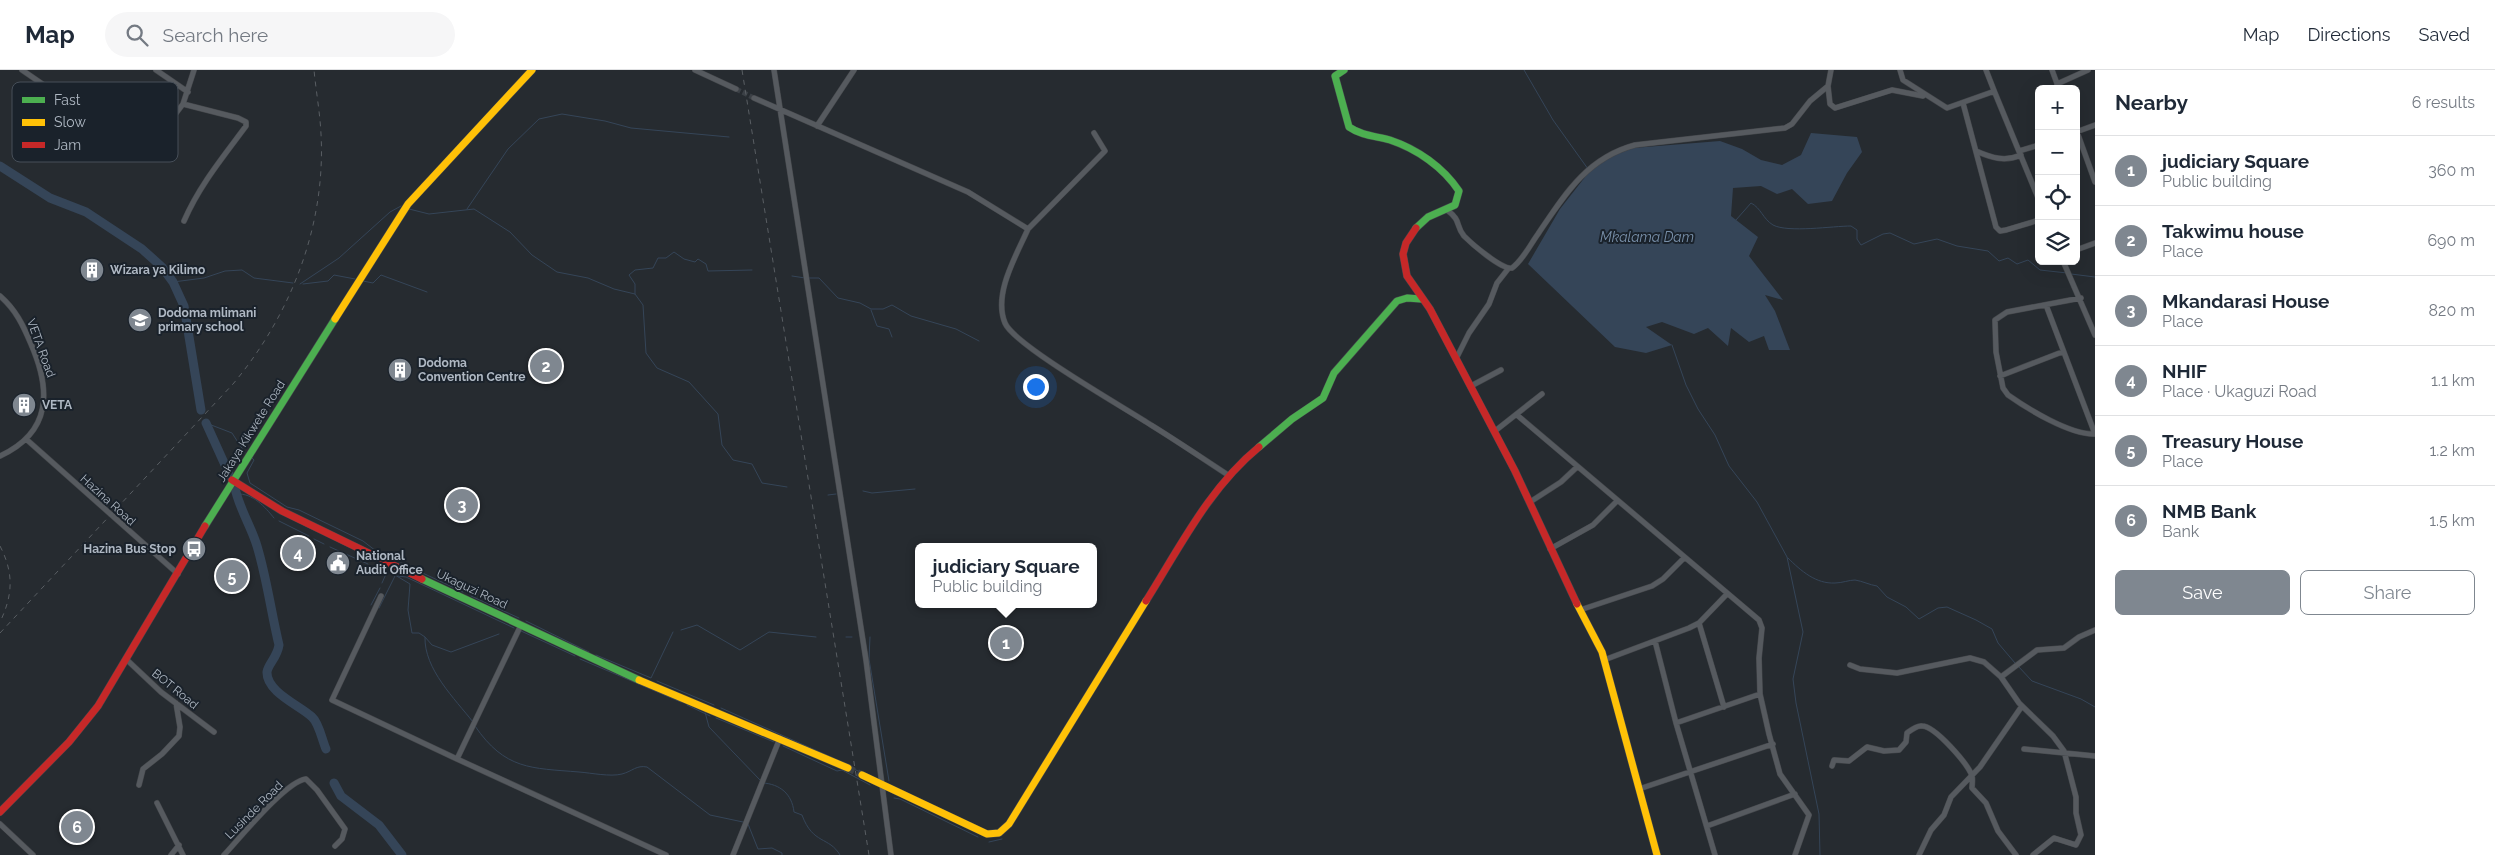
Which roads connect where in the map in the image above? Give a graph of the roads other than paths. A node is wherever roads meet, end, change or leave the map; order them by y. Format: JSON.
{"nodes":[{"id":1,"x":22,"y":70,"type":"edge"},
{"id":2,"x":156,"y":70,"type":"edge"},
{"id":3,"x":194,"y":70,"type":"edge"},
{"id":4,"x":532,"y":70,"type":"edge"},
{"id":5,"x":695,"y":70,"type":"edge"},
{"id":6,"x":774,"y":70,"type":"edge"},
{"id":7,"x":854,"y":70,"type":"edge"},
{"id":8,"x":1344,"y":70,"type":"edge"},
{"id":9,"x":1831,"y":70,"type":"edge"},
{"id":10,"x":1900,"y":70,"type":"edge"},
{"id":11,"x":1986,"y":70,"type":"edge"},
{"id":12,"x":2052,"y":70,"type":"edge"},
{"id":13,"x":2088,"y":70,"type":"edge"},
{"id":14,"x":39,"y":82,"type":"edge"},
{"id":15,"x":173,"y":82,"type":"edge"},
{"id":16,"x":178,"y":85,"type":"edge"},
{"id":17,"x":2058,"y":85,"type":"edge"},
{"id":18,"x":2060,"y":85,"type":"edge"},
{"id":19,"x":1828,"y":86,"type":"junction"},
{"id":20,"x":736,"y":90,"type":"tunnel mouth"},
{"id":21,"x":188,"y":92,"type":"junction"},
{"id":22,"x":1995,"y":93,"type":"junction"},
{"id":23,"x":1926,"y":96,"type":"junction"},
{"id":24,"x":754,"y":98,"type":"tunnel mouth"},
{"id":25,"x":1964,"y":103,"type":"junction"},
{"id":26,"x":183,"y":104,"type":"junction"},
{"id":27,"x":778,"y":108,"type":"junction"},
{"id":28,"x":178,"y":111,"type":"edge"},
{"id":29,"x":2095,"y":125,"type":"edge"},
{"id":30,"x":817,"y":126,"type":"junction"},
{"id":31,"x":2080,"y":130,"type":"edge"},
{"id":32,"x":1094,"y":133,"type":"dead end"},
{"id":33,"x":2080,"y":140,"type":"edge"},
{"id":34,"x":2035,"y":147,"type":"edge"},
{"id":35,"x":1976,"y":151,"type":"junction"},
{"id":36,"x":2020,"y":153,"type":"junction"},
{"id":37,"x":2095,"y":182,"type":"edge"},
{"id":38,"x":2035,"y":190,"type":"edge"},
{"id":39,"x":1447,"y":210,"type":"junction"},
{"id":40,"x":2035,"y":221,"type":"edge"},
{"id":41,"x":184,"y":222,"type":"dead end"},
{"id":42,"x":1028,"y":229,"type":"junction"},
{"id":43,"x":2094,"y":244,"type":"edge"},
{"id":44,"x":2080,"y":249,"type":"edge"},
{"id":45,"x":2065,"y":265,"type":"edge"},
{"id":46,"x":1508,"y":269,"type":"junction"},
{"id":47,"x":0,"y":296,"type":"edge"},
{"id":48,"x":2081,"y":298,"type":"junction"},
{"id":49,"x":1422,"y":299,"type":"junction"},
{"id":50,"x":2046,"y":305,"type":"junction"},
{"id":51,"x":2095,"y":335,"type":"edge"},
{"id":52,"x":2062,"y":352,"type":"junction"},
{"id":53,"x":1456,"y":360,"type":"junction"},
{"id":54,"x":1501,"y":370,"type":"dead end"},
{"id":55,"x":2000,"y":376,"type":"junction"},
{"id":56,"x":1470,"y":386,"type":"junction"},
{"id":57,"x":1542,"y":394,"type":"dead end"},
{"id":58,"x":1517,"y":415,"type":"junction"},
{"id":59,"x":1495,"y":432,"type":"junction"},
{"id":60,"x":2095,"y":434,"type":"edge"},
{"id":61,"x":26,"y":439,"type":"junction"},
{"id":62,"x":0,"y":456,"type":"edge"},
{"id":63,"x":1577,"y":467,"type":"junction"},
{"id":64,"x":1228,"y":475,"type":"junction"},
{"id":65,"x":232,"y":480,"type":"junction"},
{"id":66,"x":1617,"y":501,"type":"junction"},
{"id":67,"x":1530,"y":502,"type":"junction"},
{"id":68,"x":1550,"y":549,"type":"junction"},
{"id":69,"x":1684,"y":558,"type":"junction"},
{"id":70,"x":178,"y":574,"type":"junction"},
{"id":71,"x":1728,"y":594,"type":"junction"},
{"id":72,"x":381,"y":596,"type":"dead end"},
{"id":73,"x":1580,"y":610,"type":"junction"},
{"id":74,"x":1699,"y":623,"type":"junction"},
{"id":75,"x":521,"y":625,"type":"junction"},
{"id":76,"x":2095,"y":630,"type":"edge"},
{"id":77,"x":1655,"y":641,"type":"junction"},
{"id":78,"x":126,"y":659,"type":"junction"},
{"id":79,"x":1604,"y":660,"type":"junction"},
{"id":80,"x":1850,"y":665,"type":"dead end"},
{"id":81,"x":2001,"y":677,"type":"junction"},
{"id":82,"x":1760,"y":694,"type":"junction"},
{"id":83,"x":176,"y":703,"type":"junction"},
{"id":84,"x":2022,"y":706,"type":"junction"},
{"id":85,"x":1724,"y":707,"type":"junction"},
{"id":86,"x":1676,"y":722,"type":"junction"},
{"id":87,"x":214,"y":732,"type":"dead end"},
{"id":88,"x":780,"y":738,"type":"junction"},
{"id":89,"x":1773,"y":744,"type":"junction"},
{"id":90,"x":2024,"y":749,"type":"dead end"},
{"id":91,"x":2064,"y":751,"type":"junction"},
{"id":92,"x":2095,"y":756,"type":"edge"},
{"id":93,"x":457,"y":759,"type":"junction"},
{"id":94,"x":1832,"y":766,"type":"dead end"},
{"id":95,"x":848,"y":768,"type":"tunnel mouth"},
{"id":96,"x":1692,"y":773,"type":"junction"},
{"id":97,"x":862,"y":775,"type":"tunnel mouth"},
{"id":98,"x":1972,"y":777,"type":"junction"},
{"id":99,"x":139,"y":785,"type":"dead end"},
{"id":100,"x":882,"y":785,"type":"junction"},
{"id":101,"x":1640,"y":789,"type":"junction"},
{"id":102,"x":1795,"y":794,"type":"junction"},
{"id":103,"x":157,"y":803,"type":"dead end"},
{"id":104,"x":0,"y":812,"type":"edge"},
{"id":105,"x":0,"y":824,"type":"edge"},
{"id":106,"x":1707,"y":826,"type":"junction"},
{"id":107,"x":179,"y":845,"type":"junction"},
{"id":108,"x":335,"y":846,"type":"dead end"},
{"id":109,"x":33,"y":855,"type":"edge"},
{"id":110,"x":172,"y":855,"type":"edge"},
{"id":111,"x":183,"y":855,"type":"edge"},
{"id":112,"x":224,"y":855,"type":"edge"},
{"id":113,"x":666,"y":855,"type":"edge"},
{"id":114,"x":733,"y":855,"type":"edge"},
{"id":115,"x":891,"y":855,"type":"edge"},
{"id":116,"x":1657,"y":855,"type":"edge"},
{"id":117,"x":1715,"y":855,"type":"edge"},
{"id":118,"x":1795,"y":855,"type":"edge"},
{"id":119,"x":1919,"y":855,"type":"edge"},
{"id":120,"x":2016,"y":855,"type":"edge"},
{"id":121,"x":2033,"y":855,"type":"edge"}],
"edges":[{"from":1,"to":14,"type":"street"},
{"from":2,"to":15,"type":"street"},
{"from":3,"to":21,"type":"street"},
{"from":4,"to":65,"type":"street","name":"Jakaya Kikwete Road"},
{"from":5,"to":20,"type":"street"},
{"from":6,"to":27,"type":"street"},
{"from":7,"to":30,"type":"street"},
{"from":8,"to":39,"type":"street"},
{"from":9,"to":19,"type":"street"},
{"from":10,"to":23,"type":"street"},
{"from":11,"to":22,"type":"street"},
{"from":12,"to":17,"type":"street"},
{"from":13,"to":18,"type":"street"},
{"from":16,"to":21,"type":"street"},
{"from":19,"to":23,"type":"street"},
{"from":19,"to":46,"type":"street"},
{"from":21,"to":26,"type":"street"},
{"from":22,"to":25,"type":"street"},
{"from":22,"to":36,"type":"street"},
{"from":23,"to":25,"type":"street"},
{"from":24,"to":27,"type":"street"},
{"from":25,"to":35,"type":"street"},
{"from":26,"to":28,"type":"street"},
{"from":26,"to":41,"type":"street"},
{"from":27,"to":30,"type":"street"},
{"from":27,"to":100,"type":"street"},
{"from":29,"to":31,"type":"street"},
{"from":30,"to":42,"type":"street"},
{"from":32,"to":42,"type":"street"},
{"from":33,"to":37,"type":"street"},
{"from":34,"to":36,"type":"street"},
{"from":35,"to":36,"type":"street"},
{"from":35,"to":40,"type":"street"},
{"from":36,"to":38,"type":"street"},
{"from":39,"to":46,"type":"street"},
{"from":39,"to":49,"type":"street"},
{"from":42,"to":64,"type":"street"},
{"from":43,"to":44,"type":"street"},
{"from":45,"to":48,"type":"street"},
{"from":46,"to":53,"type":"street"},
{"from":47,"to":61,"type":"street","name":"VETA Road"},
{"from":48,"to":50,"type":"street"},
{"from":48,"to":51,"type":"street"},
{"from":49,"to":53,"type":"street"},
{"from":49,"to":64,"type":"street"},
{"from":50,"to":52,"type":"street"},
{"from":50,"to":55,"type":"street"},
{"from":52,"to":55,"type":"street"},
{"from":52,"to":60,"type":"street"},
{"from":53,"to":56,"type":"street"},
{"from":54,"to":56,"type":"street"},
{"from":55,"to":60,"type":"street"},
{"from":56,"to":59,"type":"street"},
{"from":57,"to":58,"type":"street"},
{"from":58,"to":59,"type":"street"},
{"from":58,"to":63,"type":"street"},
{"from":59,"to":67,"type":"street"},
{"from":61,"to":62,"type":"street","name":"VETA Road"},
{"from":61,"to":70,"type":"street","name":"Hazina Road"},
{"from":63,"to":66,"type":"street"},
{"from":63,"to":67,"type":"street"},
{"from":64,"to":100,"type":"street"},
{"from":65,"to":70,"type":"street","name":"Jakaya Kikwete Road"},
{"from":65,"to":75,"type":"street","name":"Ukaguzi Road"},
{"from":66,"to":68,"type":"street"},
{"from":66,"to":69,"type":"street"},
{"from":67,"to":68,"type":"street"},
{"from":68,"to":73,"type":"street"},
{"from":69,"to":71,"type":"street"},
{"from":69,"to":73,"type":"street"},
{"from":70,"to":78,"type":"street","name":"Jakaya Kikwete Road"},
{"from":71,"to":74,"type":"street"},
{"from":71,"to":82,"type":"street"},
{"from":72,"to":93,"type":"street"},
{"from":73,"to":79,"type":"street"},
{"from":74,"to":77,"type":"street"},
{"from":74,"to":85,"type":"street"},
{"from":75,"to":88,"type":"street","name":"Ukaguzi Road"},
{"from":75,"to":93,"type":"street"},
{"from":76,"to":81,"type":"street"},
{"from":77,"to":79,"type":"street"},
{"from":77,"to":86,"type":"street"},
{"from":78,"to":83,"type":"street","name":"BOT Road"},
{"from":78,"to":104,"type":"street","name":"Jakaya Kikwete Road"},
{"from":79,"to":101,"type":"street"},
{"from":80,"to":81,"type":"street"},
{"from":81,"to":84,"type":"street"},
{"from":82,"to":85,"type":"street"},
{"from":82,"to":89,"type":"street"},
{"from":83,"to":87,"type":"street","name":"BOT Road"},
{"from":83,"to":99,"type":"street"},
{"from":84,"to":91,"type":"street"},
{"from":84,"to":98,"type":"street"},
{"from":85,"to":86,"type":"street"},
{"from":86,"to":96,"type":"street"},
{"from":88,"to":95,"type":"street","name":"Ukaguzi Road"},
{"from":88,"to":114,"type":"street"},
{"from":89,"to":96,"type":"street"},
{"from":89,"to":102,"type":"street"},
{"from":90,"to":91,"type":"street"},
{"from":91,"to":92,"type":"street"},
{"from":91,"to":121,"type":"street"},
{"from":93,"to":113,"type":"street"},
{"from":94,"to":98,"type":"street"},
{"from":96,"to":101,"type":"street"},
{"from":96,"to":106,"type":"street"},
{"from":97,"to":100,"type":"street"},
{"from":98,"to":119,"type":"street"},
{"from":98,"to":120,"type":"street"},
{"from":100,"to":115,"type":"street"},
{"from":101,"to":116,"type":"street"},
{"from":102,"to":106,"type":"street"},
{"from":102,"to":118,"type":"street"},
{"from":103,"to":107,"type":"street"},
{"from":105,"to":109,"type":"street"},
{"from":106,"to":117,"type":"street"},
{"from":107,"to":110,"type":"street"},
{"from":107,"to":111,"type":"street"},
{"from":108,"to":112,"type":"street","name":"Lusinde Road"}]}
